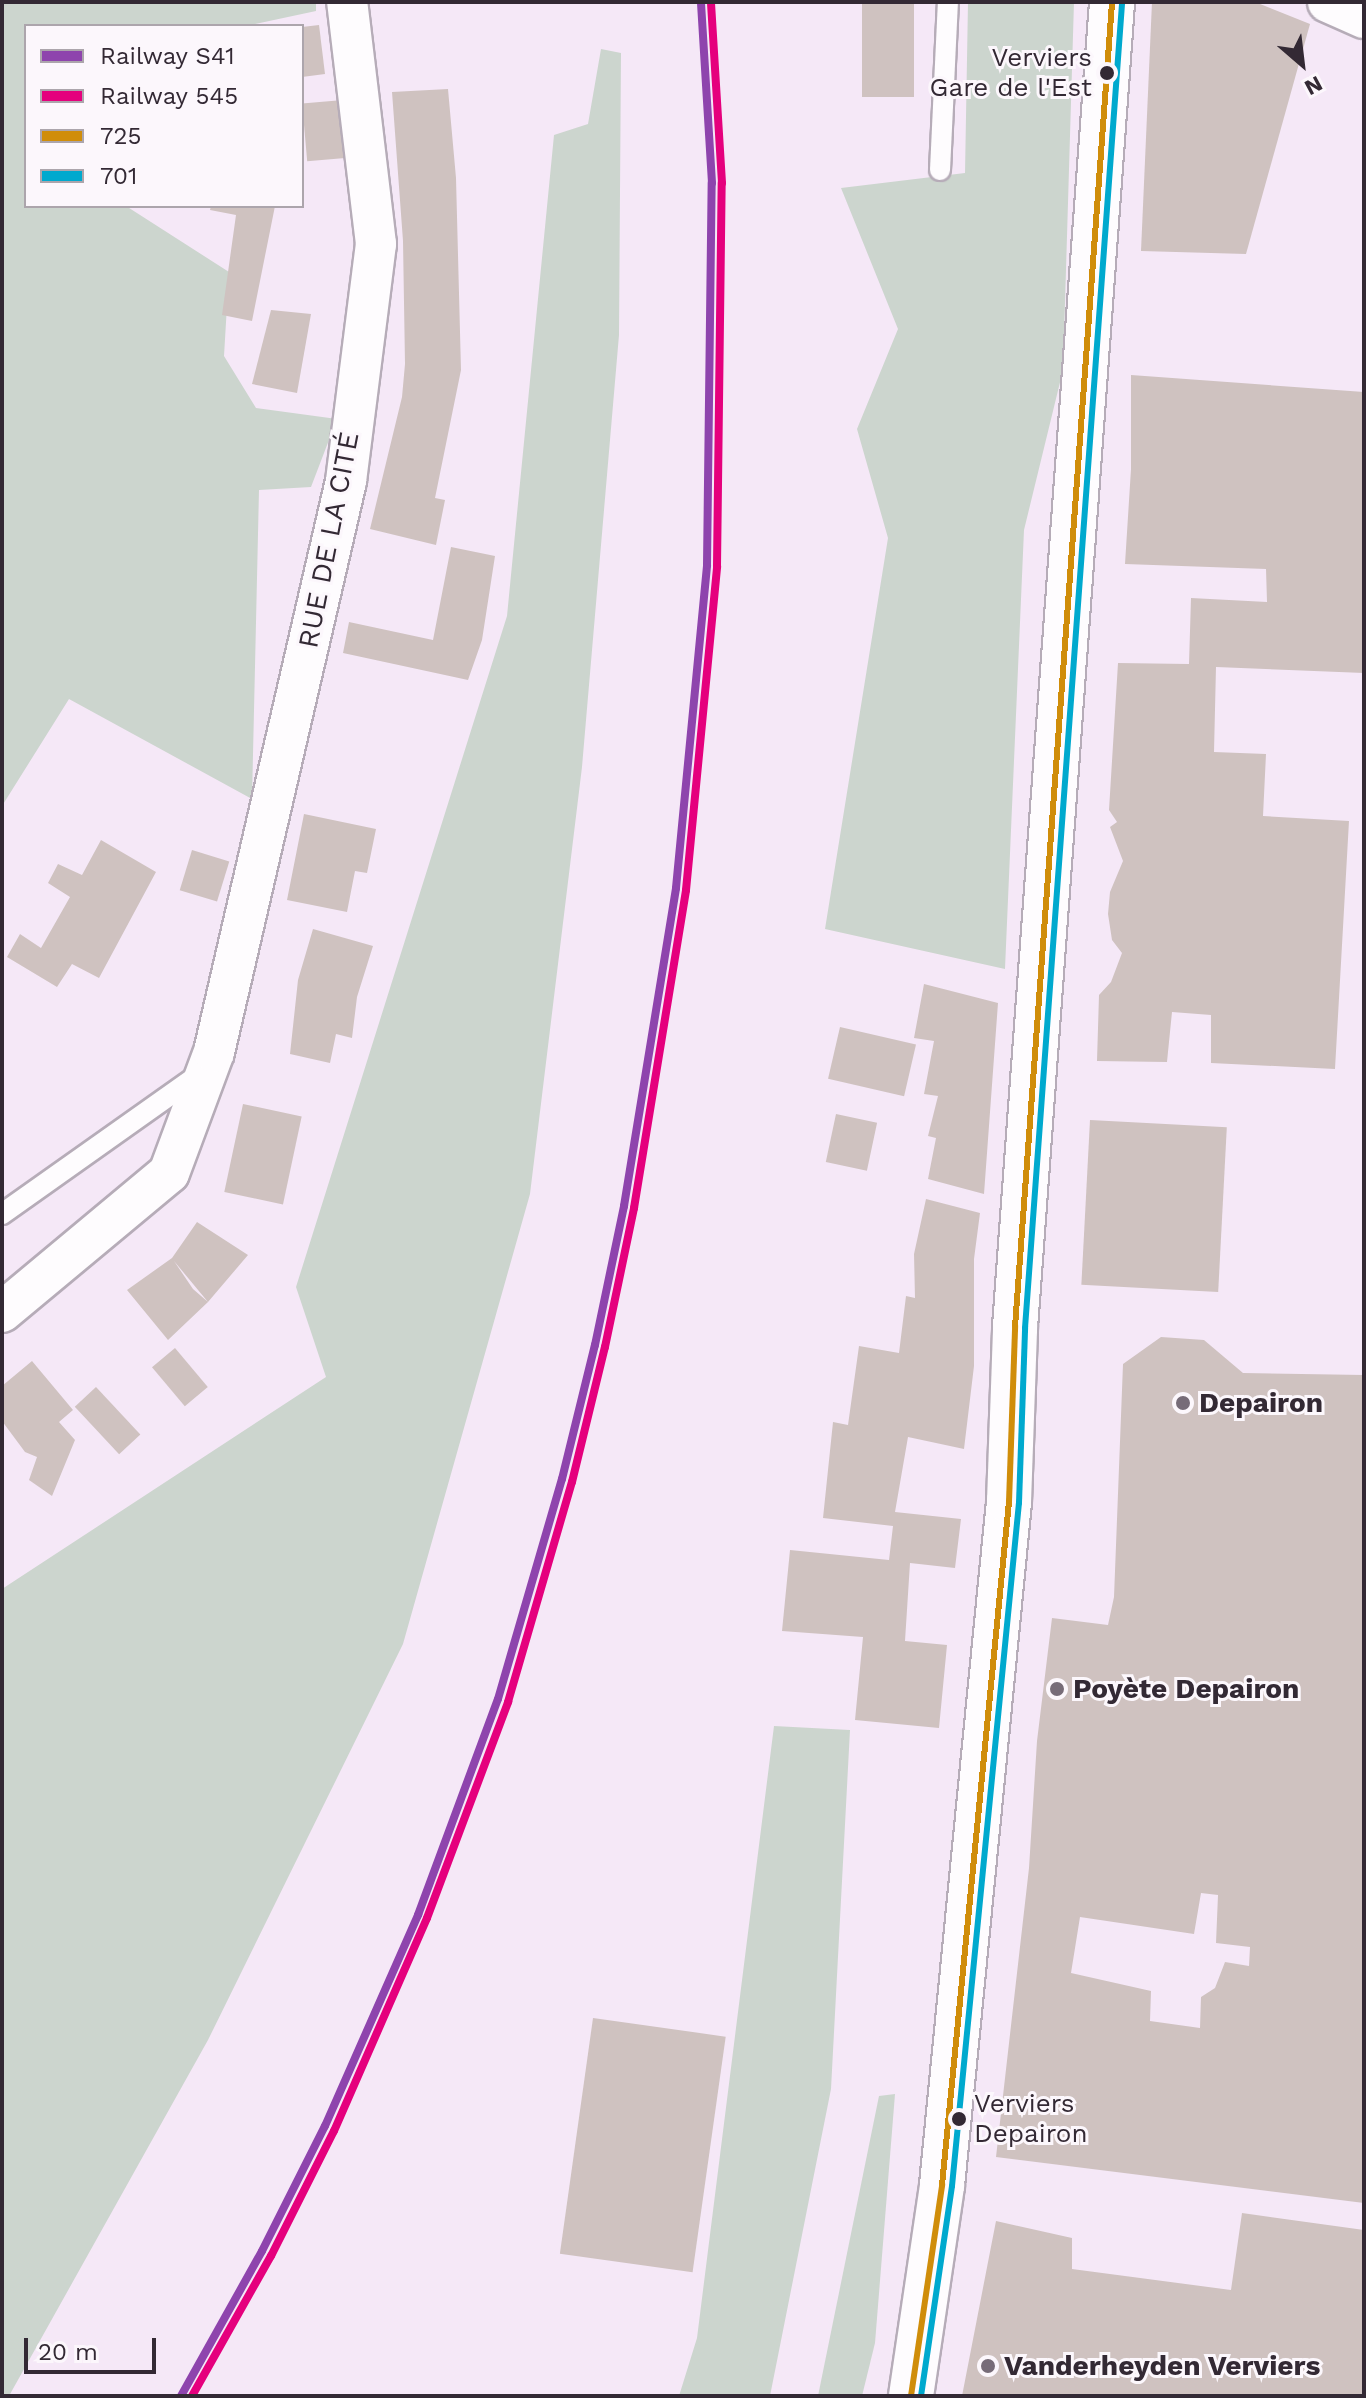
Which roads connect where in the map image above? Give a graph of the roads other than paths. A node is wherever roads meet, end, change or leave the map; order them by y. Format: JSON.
{"nodes":[{"id":1,"x":347,"y":2,"type":"edge"},
{"id":2,"x":948,"y":2,"type":"edge"},
{"id":3,"x":1112,"y":2,"type":"edge"},
{"id":4,"x":1328,"y":2,"type":"edge"},
{"id":5,"x":1364,"y":18,"type":"edge"},
{"id":6,"x":940,"y":170,"type":"dead end"},
{"id":7,"x":207,"y":1069,"type":"junction"},
{"id":8,"x":2,"y":1214,"type":"edge"},
{"id":9,"x":2,"y":1312,"type":"edge"},
{"id":10,"x":911,"y":2396,"type":"edge"}],
"edges":[{"from":1,"to":7,"type":"street","name":"RUE DE LA CITÉ"},
{"from":2,"to":6,"type":"lane"},
{"from":3,"to":10,"type":"main road"},
{"from":4,"to":5,"type":"street"},
{"from":7,"to":8,"type":"lane"},
{"from":7,"to":9,"type":"street","name":"RUE DE LA CITÉ"}]}
